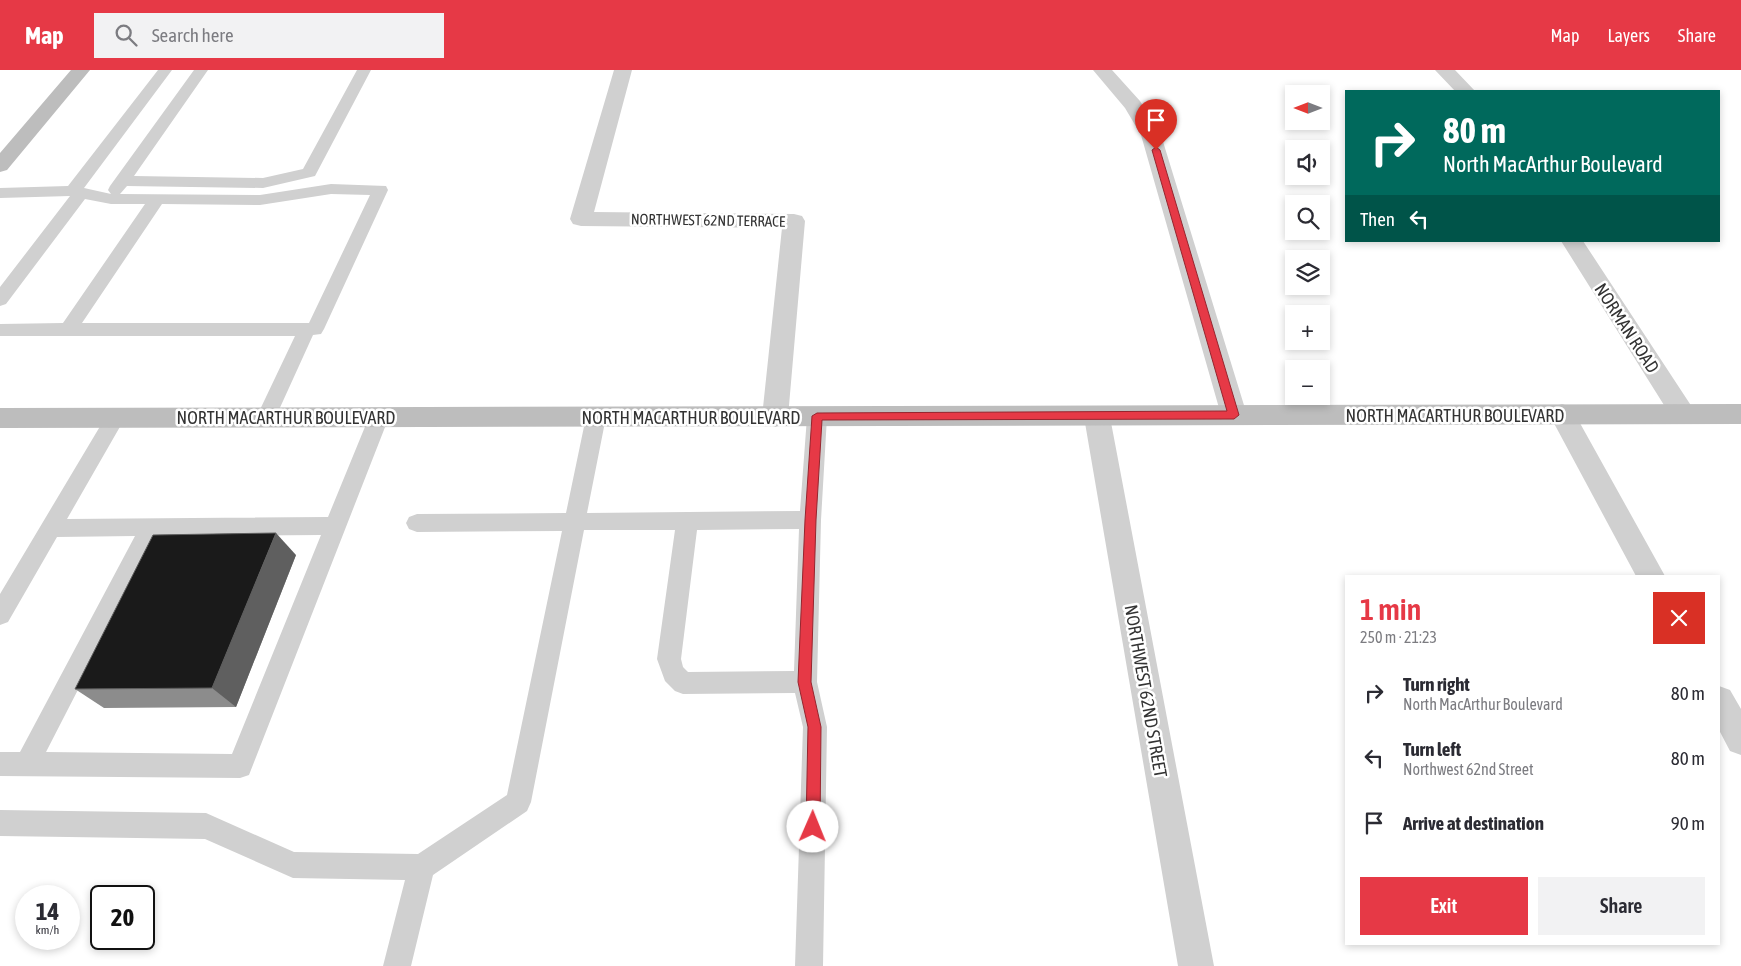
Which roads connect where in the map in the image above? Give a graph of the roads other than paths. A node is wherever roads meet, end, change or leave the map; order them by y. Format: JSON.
{"nodes":[{"id":1,"x":81,"y":70,"type":"edge"},
{"id":2,"x":165,"y":70,"type":"edge"},
{"id":3,"x":201,"y":70,"type":"edge"},
{"id":4,"x":364,"y":70,"type":"edge"},
{"id":5,"x":623,"y":70,"type":"edge"},
{"id":6,"x":1102,"y":70,"type":"edge"},
{"id":7,"x":1444,"y":70,"type":"edge"},
{"id":8,"x":1464,"y":90,"type":"edge"},
{"id":9,"x":0,"y":166,"type":"edge"},
{"id":10,"x":123,"y":181,"type":"junction"},
{"id":11,"x":77,"y":192,"type":"junction"},
{"id":12,"x":0,"y":193,"type":"edge"},
{"id":13,"x":111,"y":199,"type":"junction"},
{"id":14,"x":157,"y":199,"type":"junction"},
{"id":15,"x":1573,"y":242,"type":"edge"},
{"id":16,"x":0,"y":300,"type":"edge"},
{"id":17,"x":311,"y":329,"type":"junction"},
{"id":18,"x":0,"y":330,"type":"edge"},
{"id":19,"x":68,"y":330,"type":"junction"},
{"id":20,"x":1562,"y":414,"type":"junction"},
{"id":21,"x":1683,"y":414,"type":"junction"},
{"id":22,"x":1741,"y":414,"type":"edge"},
{"id":23,"x":1234,"y":415,"type":"junction"},
{"id":24,"x":775,"y":416,"type":"junction"},
{"id":25,"x":817,"y":416,"type":"junction"},
{"id":26,"x":1097,"y":416,"type":"junction"},
{"id":27,"x":379,"y":417,"type":"junction"},
{"id":28,"x":596,"y":417,"type":"junction"},
{"id":29,"x":0,"y":418,"type":"edge"},
{"id":30,"x":115,"y":418,"type":"junction"},
{"id":31,"x":266,"y":418,"type":"junction"},
{"id":32,"x":810,"y":520,"type":"junction"},
{"id":33,"x":687,"y":522,"type":"junction"},
{"id":34,"x":418,"y":523,"type":"dead end"},
{"id":35,"x":574,"y":523,"type":"junction"},
{"id":36,"x":336,"y":526,"type":"junction"},
{"id":37,"x":151,"y":527,"type":"junction"},
{"id":38,"x":51,"y":528,"type":"junction"},
{"id":39,"x":1650,"y":575,"type":"edge"},
{"id":40,"x":0,"y":615,"type":"edge"},
{"id":41,"x":805,"y":682,"type":"junction"},
{"id":42,"x":1720,"y":702,"type":"edge"},
{"id":43,"x":1741,"y":740,"type":"edge"},
{"id":44,"x":0,"y":764,"type":"edge"},
{"id":45,"x":26,"y":764,"type":"junction"},
{"id":46,"x":0,"y":823,"type":"edge"},
{"id":47,"x":422,"y":867,"type":"junction"},
{"id":48,"x":397,"y":966,"type":"edge"},
{"id":49,"x":809,"y":966,"type":"edge"},
{"id":50,"x":1196,"y":966,"type":"edge"}],
"edges":[{"from":1,"to":9,"type":"main road"},
{"from":2,"to":11,"type":"lane"},
{"from":3,"to":10,"type":"lane"},
{"from":4,"to":10,"type":"lane"},
{"from":5,"to":24,"type":"street","name":"NORTHWEST 62ND TERRACE"},
{"from":6,"to":23,"type":"street"},
{"from":7,"to":8,"type":"street"},
{"from":10,"to":13,"type":"lane"},
{"from":11,"to":12,"type":"lane"},
{"from":11,"to":13,"type":"lane"},
{"from":11,"to":16,"type":"lane"},
{"from":13,"to":14,"type":"lane"},
{"from":14,"to":17,"type":"lane"},
{"from":14,"to":19,"type":"lane"},
{"from":15,"to":21,"type":"street","name":"NORMAN ROAD"},
{"from":17,"to":19,"type":"lane"},
{"from":17,"to":31,"type":"lane"},
{"from":18,"to":19,"type":"lane"},
{"from":20,"to":21,"type":"main road","name":"NORTH MACARTHUR BOULEVARD"},
{"from":20,"to":23,"type":"main road","name":"NORTH MACARTHUR BOULEVARD"},
{"from":20,"to":39,"type":"street"},
{"from":21,"to":22,"type":"main road","name":"NORTH MACARTHUR BOULEVARD"},
{"from":23,"to":26,"type":"main road","name":"NORTH MACARTHUR BOULEVARD"},
{"from":24,"to":25,"type":"main road","name":"NORTH MACARTHUR BOULEVARD"},
{"from":24,"to":28,"type":"main road","name":"NORTH MACARTHUR BOULEVARD"},
{"from":25,"to":26,"type":"main road","name":"NORTH MACARTHUR BOULEVARD"},
{"from":25,"to":32,"type":"lane"},
{"from":26,"to":50,"type":"street","name":"NORTHWEST 62ND STREET"},
{"from":27,"to":28,"type":"main road","name":"NORTH MACARTHUR BOULEVARD"},
{"from":27,"to":31,"type":"main road","name":"NORTH MACARTHUR BOULEVARD"},
{"from":27,"to":36,"type":"lane"},
{"from":28,"to":35,"type":"lane"},
{"from":29,"to":30,"type":"main road","name":"NORTH MACARTHUR BOULEVARD"},
{"from":30,"to":31,"type":"main road","name":"NORTH MACARTHUR BOULEVARD"},
{"from":30,"to":38,"type":"lane"},
{"from":32,"to":33,"type":"lane"},
{"from":32,"to":41,"type":"lane"},
{"from":33,"to":35,"type":"lane"},
{"from":33,"to":41,"type":"lane"},
{"from":34,"to":35,"type":"lane"},
{"from":35,"to":47,"type":"lane"},
{"from":36,"to":37,"type":"lane"},
{"from":36,"to":45,"type":"lane"},
{"from":37,"to":38,"type":"lane"},
{"from":37,"to":45,"type":"lane"},
{"from":38,"to":40,"type":"lane"},
{"from":41,"to":49,"type":"lane"},
{"from":42,"to":43,"type":"street"},
{"from":44,"to":45,"type":"lane"},
{"from":46,"to":47,"type":"lane"},
{"from":47,"to":48,"type":"lane"}]}
